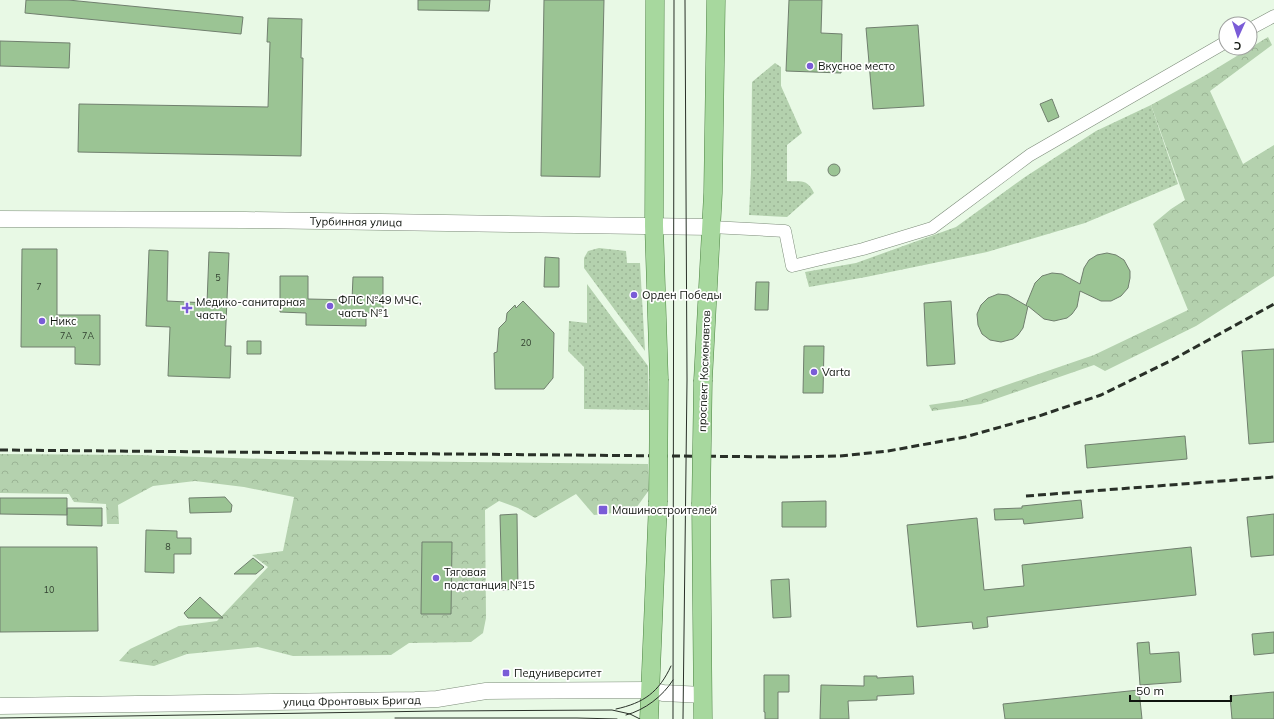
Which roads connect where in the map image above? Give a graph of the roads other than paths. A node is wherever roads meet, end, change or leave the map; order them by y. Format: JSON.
{"nodes":[{"id":1,"x":655,"y":0,"type":"edge"},
{"id":2,"x":716,"y":0,"type":"edge"},
{"id":3,"x":1274,"y":16,"type":"edge"},
{"id":4,"x":1258,"y":25,"type":"edge"},
{"id":5,"x":1218,"y":47,"type":"edge"},
{"id":6,"x":0,"y":218,"type":"edge"},
{"id":7,"x":654,"y":226,"type":"junction"},
{"id":8,"x":711,"y":226,"type":"junction"},
{"id":9,"x":651,"y":690,"type":"junction"},
{"id":10,"x":703,"y":695,"type":"junction"},
{"id":11,"x":0,"y":706,"type":"edge"},
{"id":12,"x":650,"y":719,"type":"edge"},
{"id":13,"x":703,"y":719,"type":"edge"}],
"edges":[{"from":1,"to":7,"type":"main road"},
{"from":2,"to":8,"type":"main road","name":"проспект Космонавтов"},
{"from":3,"to":4,"type":"street"},
{"from":5,"to":8,"type":"street"},
{"from":6,"to":7,"type":"main road","name":"Турбинная улица"},
{"from":7,"to":8,"type":"main road","name":"Турбинная улица"},
{"from":7,"to":9,"type":"main road","bridge":true},
{"from":8,"to":10,"type":"main road","name":"проспект Космонавтов","bridge":true},
{"from":9,"to":10,"type":"main road","name":"улица Фронтовых Бригад"},
{"from":9,"to":11,"type":"main road","name":"улица Фронтовых Бригад"},
{"from":9,"to":12,"type":"main road"},
{"from":10,"to":13,"type":"main road","name":"проспект Космонавтов"}]}
